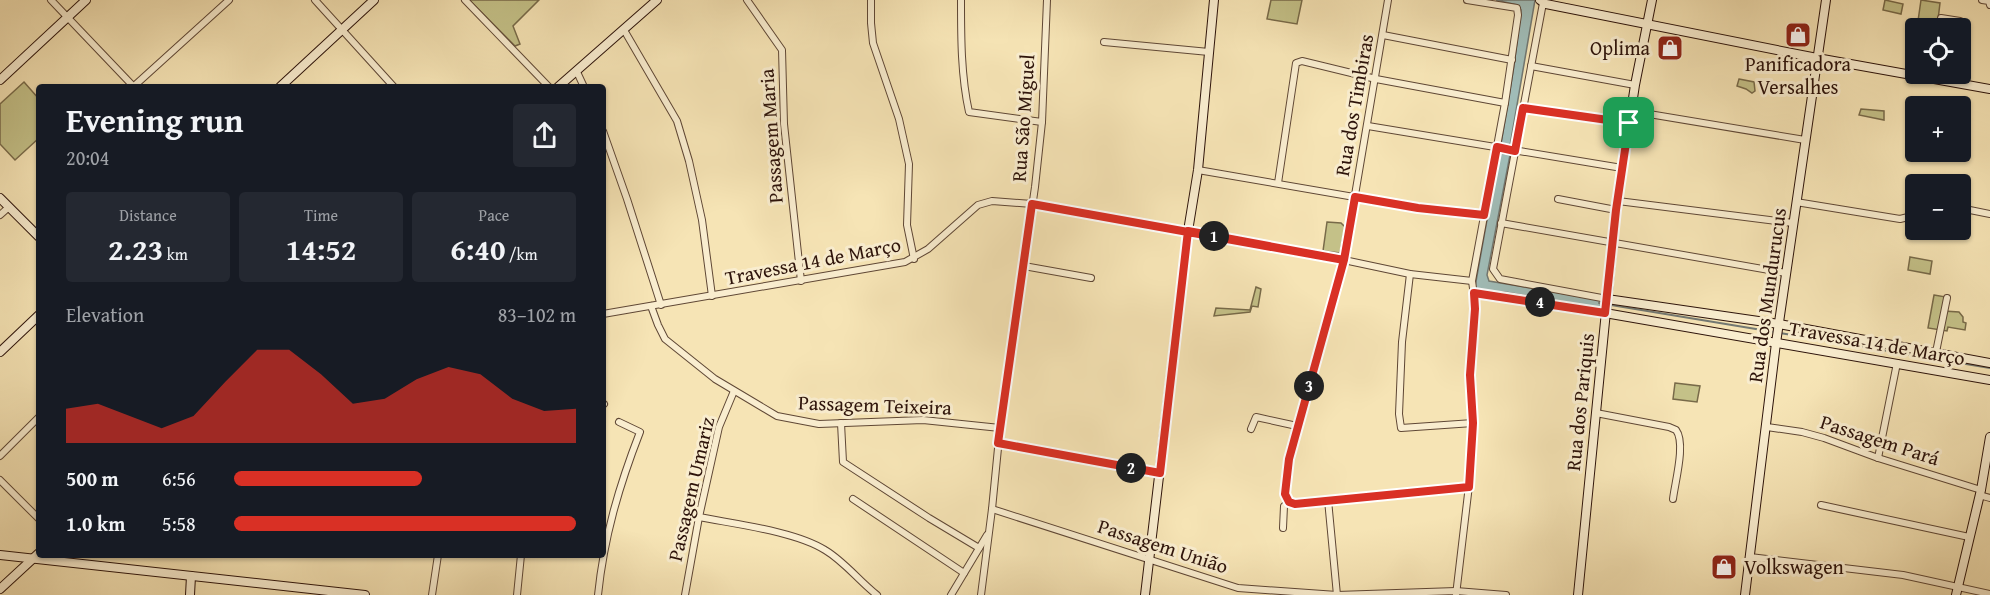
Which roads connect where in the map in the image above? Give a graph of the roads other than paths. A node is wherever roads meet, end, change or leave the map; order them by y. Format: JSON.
{"nodes":[{"id":1,"x":51,"y":0,"type":"edge"},
{"id":2,"x":86,"y":0,"type":"edge"},
{"id":3,"x":229,"y":0,"type":"edge"},
{"id":4,"x":315,"y":0,"type":"edge"},
{"id":5,"x":374,"y":0,"type":"edge"},
{"id":6,"x":465,"y":0,"type":"edge"},
{"id":7,"x":657,"y":0,"type":"edge"},
{"id":8,"x":747,"y":0,"type":"edge"},
{"id":9,"x":872,"y":0,"type":"edge"},
{"id":10,"x":961,"y":0,"type":"edge"},
{"id":11,"x":1047,"y":0,"type":"edge"},
{"id":12,"x":1214,"y":0,"type":"edge"},
{"id":13,"x":1388,"y":0,"type":"edge"},
{"id":14,"x":1467,"y":0,"type":"edge"},
{"id":15,"x":1653,"y":0,"type":"edge"},
{"id":16,"x":1826,"y":0,"type":"edge"},
{"id":17,"x":1982,"y":0,"type":"edge"},
{"id":18,"x":1541,"y":2,"type":"edge"},
{"id":19,"x":1990,"y":5,"type":"edge"},
{"id":20,"x":68,"y":17,"type":"junction"},
{"id":21,"x":1648,"y":23,"type":"junction"},
{"id":22,"x":343,"y":29,"type":"junction"},
{"id":23,"x":624,"y":30,"type":"junction"},
{"id":24,"x":1383,"y":35,"type":"junction"},
{"id":25,"x":1104,"y":42,"type":"dead end"},
{"id":26,"x":1209,"y":52,"type":"junction"},
{"id":27,"x":1817,"y":58,"type":"junction"},
{"id":28,"x":1512,"y":60,"type":"junction"},
{"id":29,"x":1531,"y":66,"type":"junction"},
{"id":30,"x":577,"y":72,"type":"junction"},
{"id":31,"x":1905,"y":72,"type":"edge"},
{"id":32,"x":1376,"y":79,"type":"junction"},
{"id":33,"x":0,"y":80,"type":"edge"},
{"id":34,"x":130,"y":84,"type":"edge"},
{"id":35,"x":136,"y":84,"type":"edge"},
{"id":36,"x":283,"y":84,"type":"edge"},
{"id":37,"x":391,"y":84,"type":"edge"},
{"id":38,"x":546,"y":84,"type":"edge"},
{"id":39,"x":562,"y":84,"type":"edge"},
{"id":40,"x":583,"y":84,"type":"edge"},
{"id":41,"x":1967,"y":84,"type":"edge"},
{"id":42,"x":1635,"y":85,"type":"junction"},
{"id":43,"x":1990,"y":89,"type":"edge"},
{"id":44,"x":1505,"y":103,"type":"junction"},
{"id":45,"x":1523,"y":108,"type":"junction"},
{"id":46,"x":1631,"y":111,"type":"junction"},
{"id":47,"x":1042,"y":122,"type":"junction"},
{"id":48,"x":1629,"y":123,"type":"junction"},
{"id":49,"x":1368,"y":126,"type":"junction"},
{"id":50,"x":606,"y":139,"type":"edge"},
{"id":51,"x":1805,"y":140,"type":"junction"},
{"id":52,"x":1497,"y":147,"type":"junction"},
{"id":53,"x":1515,"y":151,"type":"junction"},
{"id":54,"x":1622,"y":168,"type":"junction"},
{"id":55,"x":1198,"y":170,"type":"junction"},
{"id":56,"x":1278,"y":183,"type":"junction"},
{"id":57,"x":1355,"y":197,"type":"junction"},
{"id":58,"x":0,"y":198,"type":"edge"},
{"id":59,"x":1558,"y":200,"type":"dead end"},
{"id":60,"x":1796,"y":202,"type":"junction"},
{"id":61,"x":1032,"y":204,"type":"junction"},
{"id":62,"x":1617,"y":205,"type":"junction"},
{"id":63,"x":9,"y":207,"type":"junction"},
{"id":64,"x":1971,"y":210,"type":"edge"},
{"id":65,"x":1990,"y":214,"type":"edge"},
{"id":66,"x":0,"y":215,"type":"edge"},
{"id":67,"x":1484,"y":215,"type":"junction"},
{"id":68,"x":1905,"y":218,"type":"edge"},
{"id":69,"x":1500,"y":223,"type":"junction"},
{"id":70,"x":1793,"y":223,"type":"junction"},
{"id":71,"x":1188,"y":231,"type":"junction"},
{"id":72,"x":36,"y":234,"type":"edge"},
{"id":73,"x":1613,"y":244,"type":"junction"},
{"id":74,"x":914,"y":259,"type":"junction"},
{"id":75,"x":1344,"y":260,"type":"junction"},
{"id":76,"x":1024,"y":266,"type":"junction"},
{"id":77,"x":1786,"y":273,"type":"junction"},
{"id":78,"x":1410,"y":274,"type":"junction"},
{"id":79,"x":1091,"y":278,"type":"dead end"},
{"id":80,"x":801,"y":281,"type":"junction"},
{"id":81,"x":1472,"y":281,"type":"junction"},
{"id":82,"x":1474,"y":293,"type":"junction"},
{"id":83,"x":712,"y":296,"type":"junction"},
{"id":84,"x":1607,"y":298,"type":"junction"},
{"id":85,"x":1947,"y":298,"type":"dead end"},
{"id":86,"x":661,"y":305,"type":"junction"},
{"id":87,"x":651,"y":306,"type":"junction"},
{"id":88,"x":1605,"y":313,"type":"junction"},
{"id":89,"x":606,"y":314,"type":"edge"},
{"id":90,"x":36,"y":318,"type":"edge"},
{"id":91,"x":1779,"y":324,"type":"junction"},
{"id":92,"x":1776,"y":343,"type":"junction"},
{"id":93,"x":0,"y":352,"type":"edge"},
{"id":94,"x":1936,"y":352,"type":"junction"},
{"id":95,"x":1897,"y":363,"type":"junction"},
{"id":96,"x":1990,"y":363,"type":"edge"},
{"id":97,"x":1990,"y":380,"type":"edge"},
{"id":98,"x":734,"y":391,"type":"junction"},
{"id":99,"x":1596,"y":413,"type":"junction"},
{"id":100,"x":36,"y":420,"type":"edge"},
{"id":101,"x":619,"y":422,"type":"dead end"},
{"id":102,"x":841,"y":423,"type":"junction"},
{"id":103,"x":1473,"y":423,"type":"junction"},
{"id":104,"x":1297,"y":426,"type":"junction"},
{"id":105,"x":1767,"y":427,"type":"junction"},
{"id":106,"x":1000,"y":428,"type":"junction"},
{"id":107,"x":1251,"y":429,"type":"dead end"},
{"id":108,"x":1990,"y":437,"type":"edge"},
{"id":109,"x":998,"y":443,"type":"junction"},
{"id":110,"x":0,"y":456,"type":"edge"},
{"id":111,"x":1878,"y":458,"type":"junction"},
{"id":112,"x":1160,"y":473,"type":"junction"},
{"id":113,"x":0,"y":480,"type":"edge"},
{"id":114,"x":1469,"y":487,"type":"junction"},
{"id":115,"x":1980,"y":493,"type":"junction"},
{"id":116,"x":1990,"y":498,"type":"edge"},
{"id":117,"x":853,"y":499,"type":"dead end"},
{"id":118,"x":1673,"y":499,"type":"dead end"},
{"id":119,"x":1328,"y":500,"type":"junction"},
{"id":120,"x":1289,"y":502,"type":"junction"},
{"id":121,"x":1821,"y":505,"type":"dead end"},
{"id":122,"x":992,"y":508,"type":"junction"},
{"id":123,"x":36,"y":516,"type":"edge"},
{"id":124,"x":699,"y":517,"type":"junction"},
{"id":125,"x":1283,"y":528,"type":"dead end"},
{"id":126,"x":989,"y":532,"type":"junction"},
{"id":127,"x":1969,"y":537,"type":"junction"},
{"id":128,"x":606,"y":542,"type":"edge"},
{"id":129,"x":979,"y":548,"type":"junction"},
{"id":130,"x":0,"y":555,"type":"edge"},
{"id":131,"x":36,"y":556,"type":"edge"},
{"id":132,"x":1750,"y":557,"type":"junction"},
{"id":133,"x":48,"y":558,"type":"edge"},
{"id":134,"x":76,"y":558,"type":"edge"},
{"id":135,"x":438,"y":558,"type":"edge"},
{"id":136,"x":521,"y":558,"type":"edge"},
{"id":137,"x":603,"y":558,"type":"edge"},
{"id":138,"x":1149,"y":558,"type":"junction"},
{"id":139,"x":83,"y":564,"type":"junction"},
{"id":140,"x":964,"y":573,"type":"junction"},
{"id":141,"x":191,"y":576,"type":"junction"},
{"id":142,"x":0,"y":589,"type":"edge"},
{"id":143,"x":1957,"y":591,"type":"edge"},
{"id":144,"x":1456,"y":593,"type":"edge"},
{"id":145,"x":1337,"y":594,"type":"edge"},
{"id":146,"x":1990,"y":594,"type":"edge"},
{"id":147,"x":190,"y":595,"type":"edge"},
{"id":148,"x":365,"y":595,"type":"edge"},
{"id":149,"x":432,"y":595,"type":"edge"},
{"id":150,"x":517,"y":595,"type":"edge"},
{"id":151,"x":598,"y":595,"type":"edge"},
{"id":152,"x":685,"y":595,"type":"edge"},
{"id":153,"x":877,"y":595,"type":"edge"},
{"id":154,"x":951,"y":595,"type":"edge"},
{"id":155,"x":981,"y":595,"type":"edge"},
{"id":156,"x":1145,"y":595,"type":"edge"},
{"id":157,"x":1506,"y":595,"type":"edge"},
{"id":158,"x":1578,"y":595,"type":"edge"},
{"id":159,"x":1745,"y":595,"type":"edge"}],
"edges":[{"from":1,"to":20,"type":"street"},
{"from":2,"to":20,"type":"street"},
{"from":3,"to":35,"type":"street"},
{"from":4,"to":22,"type":"street"},
{"from":5,"to":22,"type":"street"},
{"from":6,"to":38,"type":"street"},
{"from":7,"to":23,"type":"street"},
{"from":8,"to":80,"type":"street","name":"Passagem Maria"},
{"from":9,"to":74,"type":"street"},
{"from":10,"to":47,"type":"street"},
{"from":11,"to":47,"type":"street","name":"Rua São Miguel"},
{"from":12,"to":26,"type":"street"},
{"from":13,"to":24,"type":"street","name":"Rua dos Timbiras"},
{"from":14,"to":28,"type":"street"},
{"from":15,"to":21,"type":"street","name":"Rua dos Pariquis"},
{"from":16,"to":27,"type":"street","name":"Rua dos Mundurucus"},
{"from":17,"to":19,"type":"street"},
{"from":18,"to":21,"type":"street"},
{"from":18,"to":29,"type":"street"},
{"from":20,"to":33,"type":"street"},
{"from":20,"to":34,"type":"street"},
{"from":21,"to":27,"type":"street"},
{"from":21,"to":42,"type":"street","name":"Rua dos Pariquis"},
{"from":22,"to":36,"type":"street"},
{"from":22,"to":37,"type":"street"},
{"from":23,"to":30,"type":"street"},
{"from":23,"to":83,"type":"street"},
{"from":24,"to":28,"type":"street"},
{"from":24,"to":32,"type":"street","name":"Rua dos Timbiras"},
{"from":25,"to":26,"type":"street"},
{"from":26,"to":55,"type":"street"},
{"from":27,"to":31,"type":"street"},
{"from":27,"to":51,"type":"street","name":"Rua dos Mundurucus"},
{"from":28,"to":44,"type":"street"},
{"from":29,"to":42,"type":"street"},
{"from":29,"to":45,"type":"street"},
{"from":30,"to":39,"type":"street"},
{"from":30,"to":40,"type":"street"},
{"from":32,"to":44,"type":"street"},
{"from":32,"to":49,"type":"street","name":"Rua dos Timbiras"},
{"from":32,"to":56,"type":"street"},
{"from":41,"to":43,"type":"street"},
{"from":42,"to":46,"type":"street","name":"Rua dos Pariquis"},
{"from":44,"to":52,"type":"street"},
{"from":45,"to":48,"type":"street"},
{"from":45,"to":53,"type":"street"},
{"from":46,"to":48,"type":"street","name":"Rua dos Pariquis"},
{"from":46,"to":51,"type":"street"},
{"from":47,"to":61,"type":"street","name":"Rua São Miguel"},
{"from":48,"to":54,"type":"street","name":"Rua dos Pariquis"},
{"from":49,"to":52,"type":"street"},
{"from":49,"to":57,"type":"street","name":"Rua dos Timbiras"},
{"from":50,"to":86,"type":"street"},
{"from":51,"to":60,"type":"street","name":"Rua dos Mundurucus"},
{"from":52,"to":53,"type":"street"},
{"from":52,"to":67,"type":"street"},
{"from":53,"to":54,"type":"street"},
{"from":53,"to":69,"type":"street"},
{"from":54,"to":62,"type":"street","name":"Rua dos Pariquis"},
{"from":55,"to":56,"type":"street"},
{"from":55,"to":71,"type":"street"},
{"from":56,"to":57,"type":"street"},
{"from":57,"to":67,"type":"street"},
{"from":57,"to":75,"type":"street","name":"Rua dos Timbiras"},
{"from":58,"to":63,"type":"street"},
{"from":59,"to":62,"type":"street"},
{"from":60,"to":68,"type":"street"},
{"from":60,"to":70,"type":"street","name":"Rua dos Mundurucus"},
{"from":61,"to":71,"type":"street","name":"Travessa 14 de Março"},
{"from":61,"to":74,"type":"street","name":"Travessa 14 de Março"},
{"from":61,"to":76,"type":"street","name":"Rua São Miguel"},
{"from":62,"to":70,"type":"street"},
{"from":62,"to":73,"type":"street","name":"Rua dos Pariquis"},
{"from":63,"to":66,"type":"street"},
{"from":63,"to":72,"type":"street"},
{"from":64,"to":65,"type":"street"},
{"from":67,"to":81,"type":"street"},
{"from":69,"to":73,"type":"street"},
{"from":69,"to":84,"type":"street","name":"Travessa 14 de Março"},
{"from":70,"to":77,"type":"street","name":"Rua dos Mundurucus"},
{"from":71,"to":75,"type":"street","name":"Travessa 14 de Março"},
{"from":71,"to":112,"type":"street"},
{"from":73,"to":77,"type":"street"},
{"from":73,"to":84,"type":"street","name":"Rua dos Pariquis"},
{"from":74,"to":80,"type":"street","name":"Travessa 14 de Março"},
{"from":75,"to":78,"type":"street","name":"Travessa 14 de Março"},
{"from":75,"to":104,"type":"street","name":"Rua dos Timbiras"},
{"from":76,"to":79,"type":"street"},
{"from":76,"to":106,"type":"street","name":"Rua São Miguel"},
{"from":77,"to":91,"type":"street","name":"Rua dos Mundurucus"},
{"from":78,"to":81,"type":"street","name":"Travessa 14 de Março"},
{"from":78,"to":103,"type":"street"},
{"from":80,"to":83,"type":"street","name":"Travessa 14 de Março"},
{"from":81,"to":82,"type":"street"},
{"from":82,"to":88,"type":"street","name":"Travessa 14 de Março"},
{"from":82,"to":103,"type":"street"},
{"from":83,"to":86,"type":"street","name":"Travessa 14 de Março"},
{"from":84,"to":88,"type":"street","name":"Rua dos Pariquis"},
{"from":84,"to":91,"type":"street","name":"Travessa 14 de Março"},
{"from":85,"to":94,"type":"street"},
{"from":86,"to":87,"type":"street","name":"Travessa 14 de Março"},
{"from":87,"to":89,"type":"street","name":"Travessa 14 de Março"},
{"from":87,"to":98,"type":"street","name":"Passagem Teixeira"},
{"from":88,"to":92,"type":"street","name":"Travessa 14 de Março"},
{"from":88,"to":99,"type":"street","name":"Rua dos Pariquis"},
{"from":90,"to":93,"type":"street"},
{"from":91,"to":92,"type":"street","name":"Rua dos Mundurucus"},
{"from":91,"to":94,"type":"street","name":"Travessa 14 de Março"},
{"from":92,"to":95,"type":"street","name":"Travessa 14 de Março"},
{"from":92,"to":105,"type":"street","name":"Rua dos Mundurucus"},
{"from":94,"to":96,"type":"street","name":"Travessa 14 de Março"},
{"from":95,"to":97,"type":"street","name":"Travessa 14 de Março"},
{"from":95,"to":111,"type":"street"},
{"from":98,"to":102,"type":"street","name":"Passagem Teixeira"},
{"from":98,"to":124,"type":"street","name":"Passagem Umariz"},
{"from":99,"to":118,"type":"street"},
{"from":99,"to":158,"type":"street","name":"Rua dos Pariquis"},
{"from":100,"to":110,"type":"street"},
{"from":101,"to":128,"type":"street"},
{"from":102,"to":106,"type":"street","name":"Passagem Teixeira"},
{"from":102,"to":129,"type":"street"},
{"from":103,"to":114,"type":"street"},
{"from":104,"to":107,"type":"street"},
{"from":104,"to":120,"type":"street","name":"Rua dos Timbiras"},
{"from":105,"to":111,"type":"street","name":"Passagem Pará"},
{"from":105,"to":132,"type":"street","name":"Rua dos Mundurucus"},
{"from":106,"to":109,"type":"street","name":"Rua São Miguel"},
{"from":108,"to":115,"type":"street"},
{"from":109,"to":112,"type":"street"},
{"from":109,"to":122,"type":"street","name":"Rua São Miguel"},
{"from":111,"to":115,"type":"street","name":"Passagem Pará"},
{"from":112,"to":138,"type":"street"},
{"from":113,"to":123,"type":"street"},
{"from":114,"to":119,"type":"street"},
{"from":114,"to":144,"type":"street"},
{"from":115,"to":116,"type":"street","name":"Passagem Pará"},
{"from":115,"to":127,"type":"street"},
{"from":117,"to":140,"type":"street"},
{"from":119,"to":120,"type":"street"},
{"from":119,"to":145,"type":"street"},
{"from":120,"to":125,"type":"street","name":"Rua dos Timbiras"},
{"from":121,"to":127,"type":"street"},
{"from":122,"to":126,"type":"street","name":"Rua São Miguel"},
{"from":122,"to":138,"type":"street","name":"Passagem União"},
{"from":124,"to":152,"type":"street","name":"Passagem Umariz"},
{"from":124,"to":153,"type":"street"},
{"from":126,"to":129,"type":"street"},
{"from":126,"to":155,"type":"street","name":"Rua São Miguel"},
{"from":127,"to":143,"type":"street"},
{"from":129,"to":140,"type":"street"},
{"from":130,"to":131,"type":"street"},
{"from":131,"to":142,"type":"street"},
{"from":132,"to":143,"type":"street"},
{"from":132,"to":159,"type":"street","name":"Rua dos Mundurucus"},
{"from":133,"to":139,"type":"street"},
{"from":134,"to":139,"type":"street"},
{"from":135,"to":149,"type":"street"},
{"from":136,"to":150,"type":"street"},
{"from":137,"to":151,"type":"street"},
{"from":138,"to":145,"type":"street","name":"Passagem União"},
{"from":138,"to":156,"type":"street"},
{"from":139,"to":141,"type":"street"},
{"from":140,"to":154,"type":"street"},
{"from":141,"to":147,"type":"street"},
{"from":141,"to":148,"type":"street"},
{"from":143,"to":146,"type":"street"},
{"from":144,"to":145,"type":"street","name":"Passagem União"},
{"from":144,"to":157,"type":"street","name":"Passagem União"}]}
